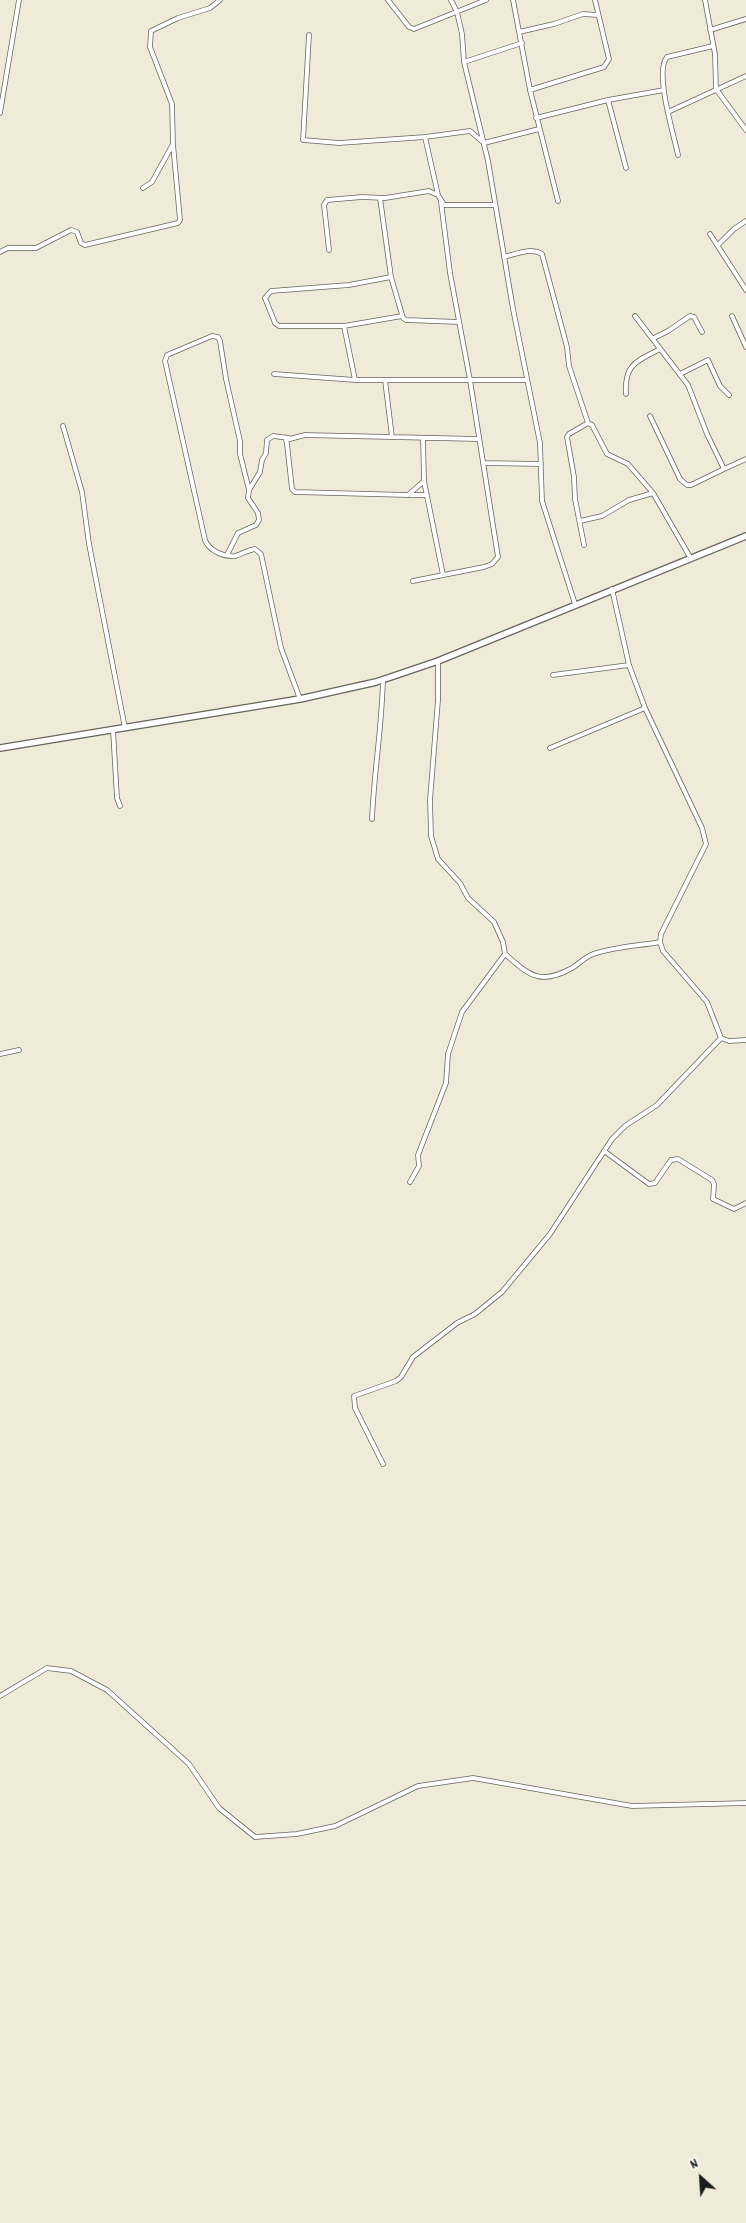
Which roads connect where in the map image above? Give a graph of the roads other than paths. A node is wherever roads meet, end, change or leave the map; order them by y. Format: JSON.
{"nodes":[{"id":1,"x":20,"y":0,"type":"edge"},
{"id":2,"x":220,"y":0,"type":"edge"},
{"id":3,"x":388,"y":0,"type":"edge"},
{"id":4,"x":451,"y":0,"type":"edge"},
{"id":5,"x":486,"y":0,"type":"edge"},
{"id":6,"x":513,"y":0,"type":"edge"},
{"id":7,"x":595,"y":0,"type":"edge"},
{"id":8,"x":705,"y":0,"type":"edge"},
{"id":9,"x":457,"y":12,"type":"junction"},
{"id":10,"x":598,"y":15,"type":"junction"},
{"id":11,"x":746,"y":19,"type":"edge"},
{"id":12,"x":710,"y":30,"type":"junction"},
{"id":13,"x":520,"y":32,"type":"junction"},
{"id":14,"x":309,"y":35,"type":"dead end"},
{"id":15,"x":522,"y":44,"type":"junction"},
{"id":16,"x":714,"y":46,"type":"junction"},
{"id":17,"x":464,"y":62,"type":"junction"},
{"id":18,"x":746,"y":76,"type":"edge"},
{"id":19,"x":716,"y":89,"type":"junction"},
{"id":20,"x":530,"y":90,"type":"junction"},
{"id":21,"x":664,"y":90,"type":"junction"},
{"id":22,"x":608,"y":100,"type":"junction"},
{"id":23,"x":668,"y":112,"type":"junction"},
{"id":24,"x":0,"y":113,"type":"edge"},
{"id":25,"x":536,"y":118,"type":"junction"},
{"id":26,"x":539,"y":129,"type":"junction"},
{"id":27,"x":746,"y":130,"type":"edge"},
{"id":28,"x":425,"y":137,"type":"junction"},
{"id":29,"x":484,"y":143,"type":"junction"},
{"id":30,"x":173,"y":144,"type":"junction"},
{"id":31,"x":678,"y":154,"type":"dead end"},
{"id":32,"x":626,"y":168,"type":"dead end"},
{"id":33,"x":143,"y":188,"type":"dead end"},
{"id":34,"x":438,"y":195,"type":"junction"},
{"id":35,"x":380,"y":198,"type":"junction"},
{"id":36,"x":558,"y":201,"type":"dead end"},
{"id":37,"x":441,"y":202,"type":"junction"},
{"id":38,"x":495,"y":205,"type":"junction"},
{"id":39,"x":746,"y":221,"type":"edge"},
{"id":40,"x":710,"y":234,"type":"dead end"},
{"id":41,"x":718,"y":245,"type":"junction"},
{"id":42,"x":329,"y":250,"type":"dead end"},
{"id":43,"x":0,"y":252,"type":"edge"},
{"id":44,"x":504,"y":257,"type":"junction"},
{"id":45,"x":391,"y":277,"type":"junction"},
{"id":46,"x":746,"y":290,"type":"edge"},
{"id":47,"x":402,"y":316,"type":"junction"},
{"id":48,"x":635,"y":316,"type":"dead end"},
{"id":49,"x":732,"y":316,"type":"dead end"},
{"id":50,"x":459,"y":322,"type":"junction"},
{"id":51,"x":344,"y":326,"type":"junction"},
{"id":52,"x":702,"y":332,"type":"dead end"},
{"id":53,"x":654,"y":338,"type":"junction"},
{"id":54,"x":746,"y":347,"type":"edge"},
{"id":55,"x":660,"y":349,"type":"junction"},
{"id":56,"x":274,"y":374,"type":"dead end"},
{"id":57,"x":680,"y":374,"type":"junction"},
{"id":58,"x":355,"y":380,"type":"junction"},
{"id":59,"x":385,"y":380,"type":"junction"},
{"id":60,"x":470,"y":380,"type":"junction"},
{"id":61,"x":527,"y":380,"type":"junction"},
{"id":62,"x":626,"y":394,"type":"dead end"},
{"id":63,"x":729,"y":395,"type":"dead end"},
{"id":64,"x":650,"y":416,"type":"dead end"},
{"id":65,"x":588,"y":424,"type":"junction"},
{"id":66,"x":63,"y":426,"type":"dead end"},
{"id":67,"x":392,"y":437,"type":"junction"},
{"id":68,"x":289,"y":438,"type":"junction"},
{"id":69,"x":423,"y":438,"type":"junction"},
{"id":70,"x":478,"y":439,"type":"junction"},
{"id":71,"x":746,"y":459,"type":"edge"},
{"id":72,"x":483,"y":463,"type":"junction"},
{"id":73,"x":541,"y":464,"type":"junction"},
{"id":74,"x":724,"y":469,"type":"junction"},
{"id":75,"x":424,"y":481,"type":"junction"},
{"id":76,"x":249,"y":490,"type":"junction"},
{"id":77,"x":653,"y":493,"type":"junction"},
{"id":78,"x":408,"y":495,"type":"junction"},
{"id":79,"x":427,"y":495,"type":"junction"},
{"id":80,"x":580,"y":521,"type":"junction"},
{"id":81,"x":746,"y":536,"type":"edge"},
{"id":82,"x":584,"y":545,"type":"dead end"},
{"id":83,"x":227,"y":555,"type":"junction"},
{"id":84,"x":690,"y":557,"type":"junction"},
{"id":85,"x":443,"y":575,"type":"junction"},
{"id":86,"x":413,"y":581,"type":"dead end"},
{"id":87,"x":612,"y":589,"type":"junction"},
{"id":88,"x":575,"y":604,"type":"junction"},
{"id":89,"x":438,"y":661,"type":"junction"},
{"id":90,"x":629,"y":665,"type":"junction"},
{"id":91,"x":553,"y":675,"type":"dead end"},
{"id":92,"x":383,"y":679,"type":"junction"},
{"id":93,"x":300,"y":699,"type":"junction"},
{"id":94,"x":645,"y":708,"type":"junction"},
{"id":95,"x":125,"y":728,"type":"junction"},
{"id":96,"x":113,"y":730,"type":"junction"},
{"id":97,"x":0,"y":748,"type":"edge"},
{"id":98,"x":550,"y":748,"type":"dead end"},
{"id":99,"x":120,"y":806,"type":"dead end"},
{"id":100,"x":372,"y":819,"type":"dead end"},
{"id":101,"x":660,"y":942,"type":"junction"},
{"id":102,"x":505,"y":954,"type":"junction"},
{"id":103,"x":721,"y":1038,"type":"junction"},
{"id":104,"x":746,"y":1040,"type":"edge"},
{"id":105,"x":19,"y":1050,"type":"dead end"},
{"id":106,"x":0,"y":1054,"type":"edge"},
{"id":107,"x":604,"y":1151,"type":"junction"},
{"id":108,"x":410,"y":1182,"type":"dead end"},
{"id":109,"x":746,"y":1203,"type":"edge"},
{"id":110,"x":383,"y":1464,"type":"dead end"},
{"id":111,"x":0,"y":1696,"type":"edge"},
{"id":112,"x":746,"y":1803,"type":"edge"}],
"edges":[{"from":1,"to":24,"type":"street"},
{"from":2,"to":30,"type":"street"},
{"from":3,"to":9,"type":"street"},
{"from":4,"to":9,"type":"street"},
{"from":5,"to":9,"type":"street"},
{"from":6,"to":13,"type":"street"},
{"from":7,"to":10,"type":"street"},
{"from":8,"to":12,"type":"street"},
{"from":9,"to":17,"type":"street"},
{"from":10,"to":13,"type":"street"},
{"from":10,"to":20,"type":"street"},
{"from":11,"to":12,"type":"street"},
{"from":12,"to":16,"type":"street"},
{"from":13,"to":15,"type":"street"},
{"from":14,"to":28,"type":"street"},
{"from":15,"to":17,"type":"street"},
{"from":15,"to":20,"type":"street"},
{"from":16,"to":19,"type":"street"},
{"from":16,"to":21,"type":"street"},
{"from":17,"to":29,"type":"street"},
{"from":18,"to":19,"type":"street"},
{"from":19,"to":23,"type":"street"},
{"from":19,"to":27,"type":"street"},
{"from":20,"to":25,"type":"street"},
{"from":21,"to":22,"type":"street"},
{"from":21,"to":23,"type":"street"},
{"from":22,"to":25,"type":"street"},
{"from":22,"to":32,"type":"street"},
{"from":23,"to":31,"type":"street"},
{"from":25,"to":26,"type":"street"},
{"from":26,"to":29,"type":"street"},
{"from":26,"to":36,"type":"street"},
{"from":28,"to":29,"type":"street"},
{"from":28,"to":34,"type":"street"},
{"from":29,"to":38,"type":"street"},
{"from":30,"to":33,"type":"street"},
{"from":30,"to":43,"type":"street"},
{"from":34,"to":35,"type":"street"},
{"from":34,"to":37,"type":"street"},
{"from":35,"to":42,"type":"street"},
{"from":35,"to":45,"type":"street"},
{"from":37,"to":38,"type":"street"},
{"from":37,"to":50,"type":"street"},
{"from":38,"to":44,"type":"street"},
{"from":39,"to":41,"type":"street"},
{"from":40,"to":41,"type":"street"},
{"from":41,"to":46,"type":"street"},
{"from":44,"to":61,"type":"street"},
{"from":44,"to":65,"type":"street"},
{"from":45,"to":47,"type":"street"},
{"from":45,"to":51,"type":"street"},
{"from":47,"to":50,"type":"street"},
{"from":47,"to":51,"type":"street"},
{"from":48,"to":53,"type":"street"},
{"from":49,"to":54,"type":"street"},
{"from":50,"to":60,"type":"street"},
{"from":51,"to":58,"type":"street"},
{"from":52,"to":53,"type":"street"},
{"from":53,"to":55,"type":"street"},
{"from":55,"to":57,"type":"street"},
{"from":55,"to":62,"type":"street"},
{"from":56,"to":58,"type":"street"},
{"from":57,"to":63,"type":"street"},
{"from":57,"to":74,"type":"street"},
{"from":58,"to":59,"type":"street"},
{"from":59,"to":60,"type":"street"},
{"from":59,"to":67,"type":"street"},
{"from":60,"to":61,"type":"street"},
{"from":60,"to":70,"type":"street"},
{"from":61,"to":73,"type":"street"},
{"from":64,"to":74,"type":"street"},
{"from":65,"to":77,"type":"street"},
{"from":65,"to":80,"type":"street"},
{"from":66,"to":95,"type":"street"},
{"from":67,"to":68,"type":"street"},
{"from":67,"to":69,"type":"street"},
{"from":68,"to":76,"type":"street"},
{"from":68,"to":78,"type":"street"},
{"from":69,"to":70,"type":"street"},
{"from":69,"to":75,"type":"street"},
{"from":70,"to":72,"type":"street"},
{"from":71,"to":74,"type":"street"},
{"from":72,"to":73,"type":"street"},
{"from":72,"to":85,"type":"street"},
{"from":73,"to":88,"type":"street"},
{"from":75,"to":78,"type":"street"},
{"from":75,"to":79,"type":"street"},
{"from":76,"to":83,"type":"street"},
{"from":76,"to":83,"type":"street"},
{"from":77,"to":80,"type":"street"},
{"from":77,"to":84,"type":"street"},
{"from":78,"to":79,"type":"street"},
{"from":79,"to":85,"type":"street"},
{"from":80,"to":82,"type":"street"},
{"from":81,"to":84,"type":"main road"},
{"from":83,"to":93,"type":"street"},
{"from":84,"to":87,"type":"main road"},
{"from":85,"to":86,"type":"street"},
{"from":87,"to":88,"type":"main road"},
{"from":87,"to":90,"type":"street"},
{"from":88,"to":89,"type":"main road"},
{"from":89,"to":92,"type":"main road"},
{"from":89,"to":102,"type":"street"},
{"from":90,"to":91,"type":"street"},
{"from":90,"to":94,"type":"street"},
{"from":92,"to":93,"type":"main road"},
{"from":92,"to":100,"type":"street"},
{"from":93,"to":95,"type":"main road"},
{"from":94,"to":98,"type":"street"},
{"from":94,"to":101,"type":"street"},
{"from":95,"to":96,"type":"main road"},
{"from":96,"to":97,"type":"main road"},
{"from":96,"to":99,"type":"street"},
{"from":101,"to":102,"type":"street"},
{"from":101,"to":103,"type":"street"},
{"from":102,"to":108,"type":"street"},
{"from":103,"to":104,"type":"street"},
{"from":103,"to":107,"type":"street"},
{"from":105,"to":106,"type":"street"},
{"from":107,"to":109,"type":"street"},
{"from":107,"to":110,"type":"street"},
{"from":111,"to":112,"type":"street"}]}
